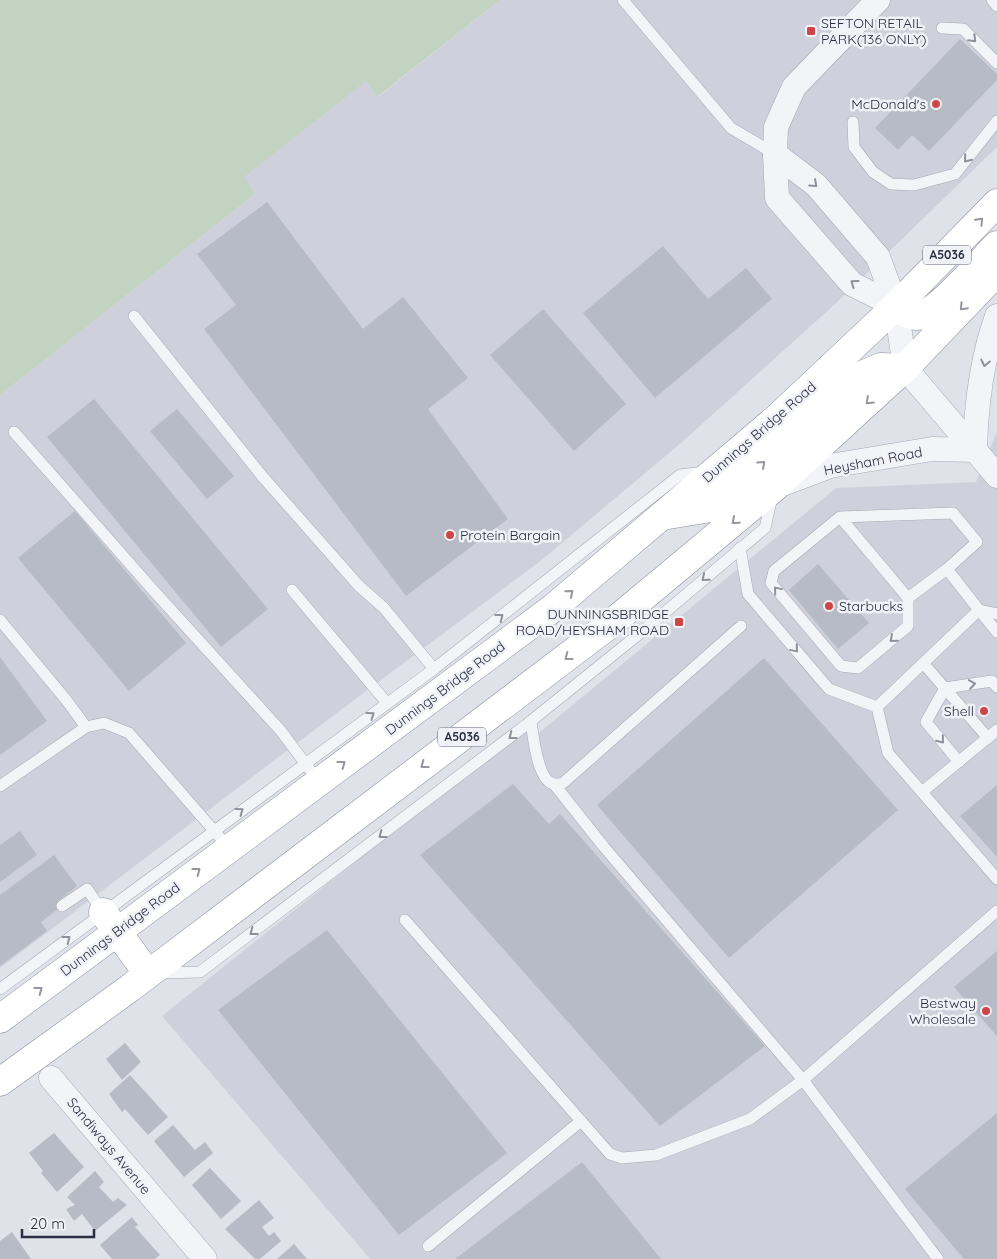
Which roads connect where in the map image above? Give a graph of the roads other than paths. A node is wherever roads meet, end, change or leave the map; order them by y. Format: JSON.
{"nodes":[{"id":1,"x":623,"y":0,"type":"edge"},
{"id":2,"x":878,"y":0,"type":"edge"},
{"id":3,"x":992,"y":0,"type":"edge"},
{"id":4,"x":997,"y":6,"type":"edge"},
{"id":5,"x":942,"y":28,"type":"dead end"},
{"id":6,"x":997,"y":63,"type":"edge"},
{"id":7,"x":997,"y":121,"type":"edge"},
{"id":8,"x":853,"y":122,"type":"dead end"},
{"id":9,"x":775,"y":154,"type":"junction"},
{"id":10,"x":997,"y":203,"type":"edge"},
{"id":11,"x":997,"y":245,"type":"edge"},
{"id":12,"x":997,"y":272,"type":"edge"},
{"id":13,"x":896,"y":306,"type":"junction"},
{"id":14,"x":134,"y":316,"type":"dead end"},
{"id":15,"x":997,"y":316,"type":"edge"},
{"id":16,"x":904,"y":368,"type":"junction"},
{"id":17,"x":14,"y":432,"type":"dead end"},
{"id":18,"x":975,"y":450,"type":"junction"},
{"id":19,"x":714,"y":471,"type":"junction"},
{"id":20,"x":997,"y":476,"type":"edge"},
{"id":21,"x":774,"y":488,"type":"junction"},
{"id":22,"x":660,"y":516,"type":"junction"},
{"id":23,"x":840,"y":517,"type":"junction"},
{"id":24,"x":623,"y":534,"type":"junction"},
{"id":25,"x":740,"y":548,"type":"junction"},
{"id":26,"x":947,"y":569,"type":"junction"},
{"id":27,"x":292,"y":590,"type":"dead end"},
{"id":28,"x":908,"y":598,"type":"junction"},
{"id":29,"x":979,"y":610,"type":"junction"},
{"id":30,"x":997,"y":614,"type":"edge"},
{"id":31,"x":0,"y":620,"type":"edge"},
{"id":32,"x":741,"y":626,"type":"dead end"},
{"id":33,"x":997,"y":632,"type":"edge"},
{"id":34,"x":923,"y":663,"type":"junction"},
{"id":35,"x":434,"y":669,"type":"junction"},
{"id":36,"x":997,"y":687,"type":"edge"},
{"id":37,"x":945,"y":688,"type":"junction"},
{"id":38,"x":386,"y":703,"type":"junction"},
{"id":39,"x":877,"y":707,"type":"junction"},
{"id":40,"x":531,"y":721,"type":"junction"},
{"id":41,"x":86,"y":727,"type":"junction"},
{"id":42,"x":997,"y":730,"type":"edge"},
{"id":43,"x":988,"y":738,"type":"junction"},
{"id":44,"x":959,"y":762,"type":"junction"},
{"id":45,"x":312,"y":773,"type":"junction"},
{"id":46,"x":554,"y":784,"type":"junction"},
{"id":47,"x":0,"y":786,"type":"edge"},
{"id":48,"x":922,"y":792,"type":"junction"},
{"id":49,"x":221,"y":839,"type":"junction"},
{"id":50,"x":997,"y":879,"type":"edge"},
{"id":51,"x":62,"y":906,"type":"dead end"},
{"id":52,"x":997,"y":911,"type":"edge"},
{"id":53,"x":405,"y":920,"type":"dead end"},
{"id":54,"x":110,"y":922,"type":"junction"},
{"id":55,"x":148,"y":974,"type":"junction"},
{"id":56,"x":0,"y":989,"type":"edge"},
{"id":57,"x":0,"y":1019,"type":"edge"},
{"id":58,"x":52,"y":1078,"type":"dead end"},
{"id":59,"x":803,"y":1080,"type":"junction"},
{"id":60,"x":0,"y":1082,"type":"edge"},
{"id":61,"x":581,"y":1120,"type":"junction"},
{"id":62,"x":428,"y":1246,"type":"dead end"},
{"id":63,"x":205,"y":1259,"type":"edge"},
{"id":64,"x":938,"y":1259,"type":"edge"}],
"edges":[{"from":1,"to":9,"type":"lane"},
{"from":2,"to":9,"type":"street"},
{"from":3,"to":4,"type":"lane"},
{"from":5,"to":6,"type":"lane","one_way":true},
{"from":7,"to":8,"type":"lane","one_way":true},
{"from":9,"to":13,"type":"street","one_way":true},
{"from":13,"to":9,"type":"street","one_way":true},
{"from":13,"to":10,"type":"highway","name":"Dunnings Bridge Road","number":"A5036","one_way":true},
{"from":11,"to":13,"type":"highway"},
{"from":12,"to":16,"type":"highway","number":"A5036","one_way":true},
{"from":13,"to":16,"type":"street"},
{"from":13,"to":19,"type":"highway","name":"Dunnings Bridge Road","number":"A5036"},
{"from":14,"to":35,"type":"lane"},
{"from":15,"to":18,"type":"street","one_way":true},
{"from":16,"to":18,"type":"street"},
{"from":16,"to":21,"type":"highway","number":"A5036","one_way":true},
{"from":22,"to":16,"type":"highway","one_way":true},
{"from":17,"to":45,"type":"lane"},
{"from":18,"to":20,"type":"street"},
{"from":18,"to":21,"type":"street","name":"Heysham Road"},
{"from":19,"to":22,"type":"highway","name":"Dunnings Bridge Road","number":"A5036"},
{"from":19,"to":24,"type":"lane"},
{"from":21,"to":25,"type":"lane"},
{"from":21,"to":55,"type":"highway","number":"A5036","one_way":true},
{"from":22,"to":24,"type":"highway","name":"Dunnings Bridge Road","number":"A5036"},
{"from":23,"to":26,"type":"lane"},
{"from":23,"to":28,"type":"lane"},
{"from":28,"to":23,"type":"lane","one_way":true},
{"from":35,"to":24,"type":"lane","one_way":true},
{"from":45,"to":24,"type":"highway","name":"Dunnings Bridge Road","number":"A5036","one_way":true},
{"from":25,"to":39,"type":"lane","one_way":true},
{"from":25,"to":40,"type":"lane","one_way":true},
{"from":26,"to":28,"type":"lane"},
{"from":26,"to":29,"type":"lane"},
{"from":27,"to":38,"type":"lane"},
{"from":29,"to":30,"type":"lane"},
{"from":29,"to":33,"type":"lane"},
{"from":29,"to":34,"type":"lane"},
{"from":31,"to":41,"type":"lane"},
{"from":32,"to":46,"type":"lane"},
{"from":34,"to":37,"type":"lane"},
{"from":34,"to":39,"type":"lane"},
{"from":35,"to":38,"type":"lane"},
{"from":37,"to":36,"type":"lane","one_way":true},
{"from":37,"to":43,"type":"lane"},
{"from":37,"to":44,"type":"lane","one_way":true},
{"from":45,"to":38,"type":"lane","one_way":true},
{"from":39,"to":48,"type":"lane"},
{"from":40,"to":46,"type":"lane"},
{"from":40,"to":55,"type":"lane","one_way":true},
{"from":41,"to":47,"type":"lane"},
{"from":41,"to":49,"type":"lane"},
{"from":42,"to":43,"type":"lane"},
{"from":43,"to":44,"type":"lane"},
{"from":44,"to":48,"type":"lane"},
{"from":49,"to":45,"type":"highway","name":"Dunnings Bridge Road","number":"A5036","one_way":true},
{"from":46,"to":59,"type":"lane"},
{"from":48,"to":50,"type":"lane"},
{"from":54,"to":49,"type":"highway","name":"Dunnings Bridge Road","number":"A5036","one_way":true},
{"from":51,"to":54,"type":"lane"},
{"from":52,"to":59,"type":"lane"},
{"from":53,"to":61,"type":"lane"},
{"from":54,"to":55,"type":"highway"},
{"from":56,"to":54,"type":"lane","one_way":true},
{"from":57,"to":54,"type":"highway","name":"Dunnings Bridge Road","number":"A5036","one_way":true},
{"from":55,"to":60,"type":"highway","number":"A5036"},
{"from":58,"to":63,"type":"street","name":"Sandiways Avenue"},
{"from":59,"to":61,"type":"lane"},
{"from":59,"to":64,"type":"lane"},
{"from":61,"to":62,"type":"lane"}]}
